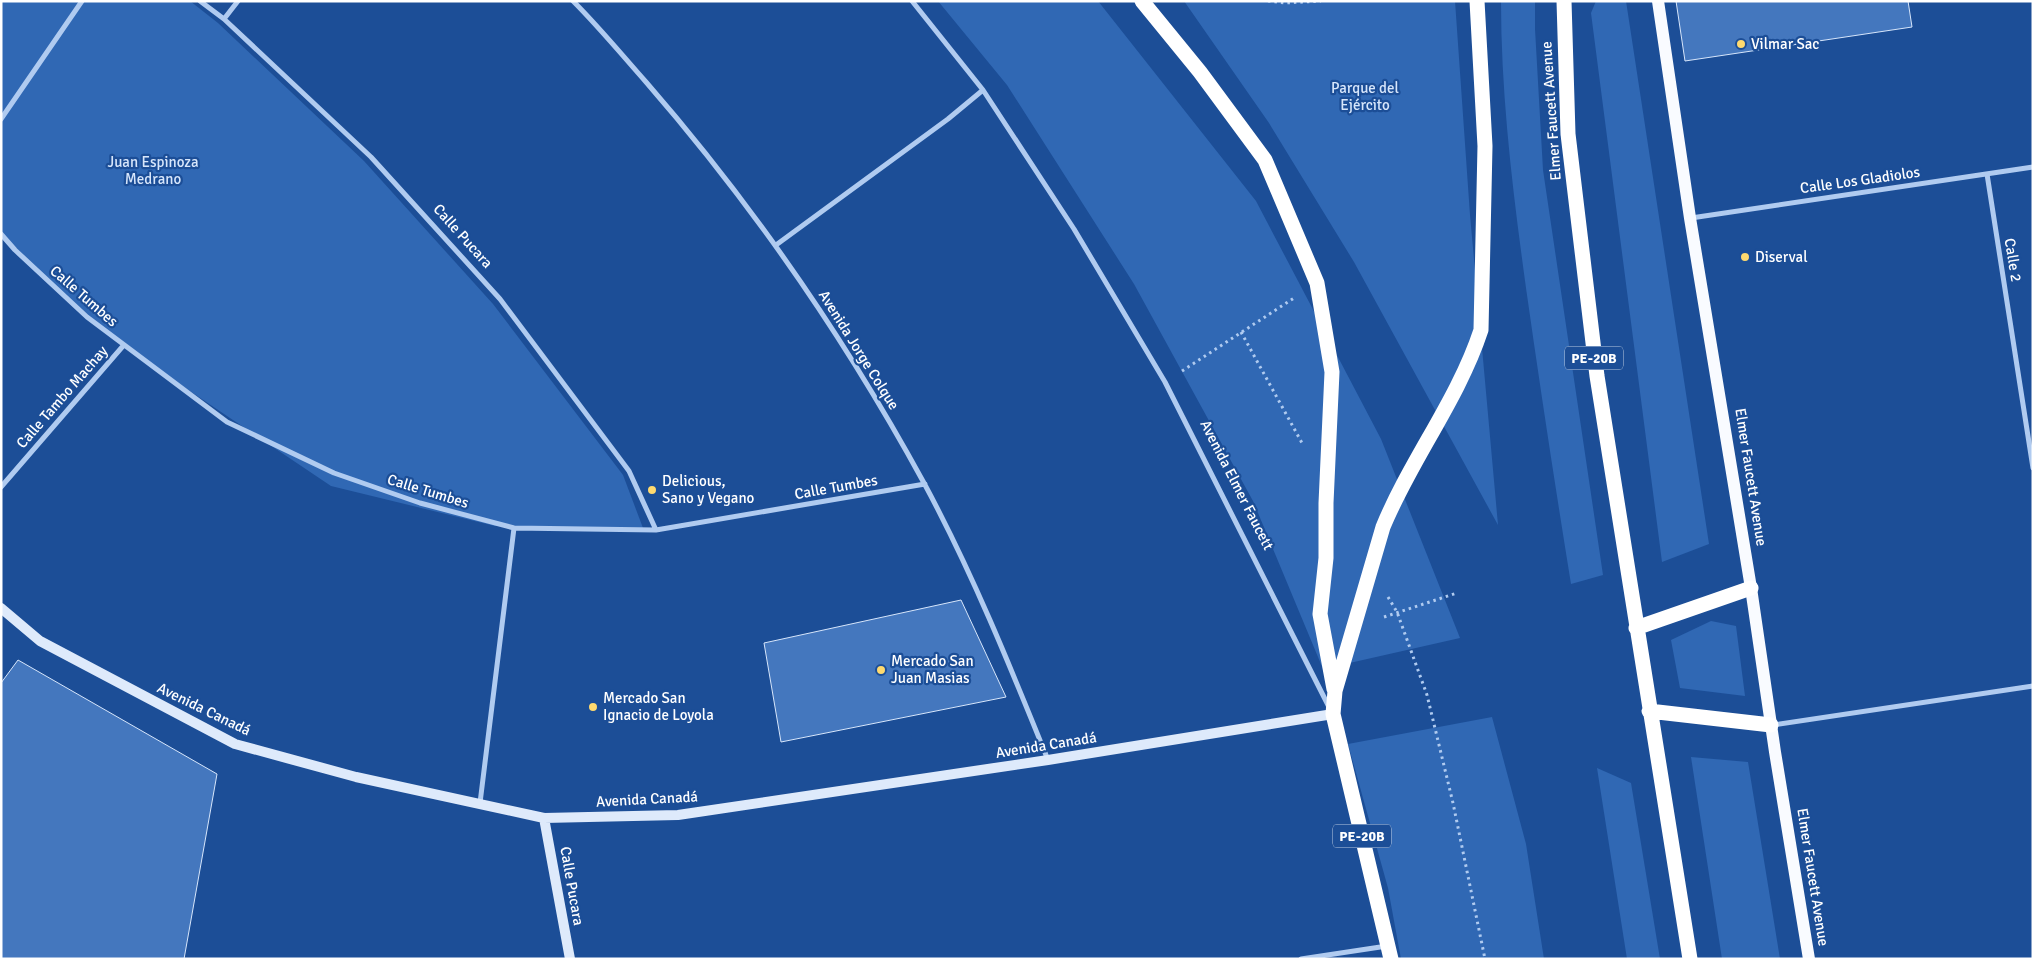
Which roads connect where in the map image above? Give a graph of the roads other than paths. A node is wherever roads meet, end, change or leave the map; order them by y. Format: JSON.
{"nodes":[{"id":1,"x":82,"y":1,"type":"edge"},
{"id":2,"x":200,"y":1,"type":"edge"},
{"id":3,"x":238,"y":1,"type":"edge"},
{"id":4,"x":573,"y":1,"type":"edge"},
{"id":5,"x":912,"y":1,"type":"edge"},
{"id":6,"x":1142,"y":1,"type":"edge"},
{"id":7,"x":1476,"y":1,"type":"edge"},
{"id":8,"x":1564,"y":1,"type":"edge"},
{"id":9,"x":1658,"y":1,"type":"edge"},
{"id":10,"x":224,"y":18,"type":"junction"},
{"id":11,"x":983,"y":90,"type":"junction"},
{"id":12,"x":1,"y":119,"type":"edge"},
{"id":13,"x":2033,"y":167,"type":"edge"},
{"id":14,"x":1987,"y":174,"type":"junction"},
{"id":15,"x":1690,"y":218,"type":"junction"},
{"id":16,"x":1,"y":234,"type":"edge"},
{"id":17,"x":776,"y":245,"type":"junction"},
{"id":18,"x":123,"y":346,"type":"junction"},
{"id":19,"x":2030,"y":428,"type":"edge"},
{"id":20,"x":2033,"y":468,"type":"edge"},
{"id":21,"x":924,"y":484,"type":"junction"},
{"id":22,"x":1,"y":488,"type":"edge"},
{"id":23,"x":514,"y":528,"type":"junction"},
{"id":24,"x":656,"y":530,"type":"junction"},
{"id":25,"x":1751,"y":588,"type":"junction"},
{"id":26,"x":1,"y":608,"type":"edge"},
{"id":27,"x":1636,"y":628,"type":"junction"},
{"id":28,"x":2033,"y":686,"type":"edge"},
{"id":29,"x":1335,"y":691,"type":"junction"},
{"id":30,"x":1649,"y":711,"type":"junction"},
{"id":31,"x":1333,"y":714,"type":"junction"},
{"id":32,"x":1770,"y":725,"type":"junction"},
{"id":33,"x":1048,"y":760,"type":"junction"},
{"id":34,"x":480,"y":803,"type":"junction"},
{"id":35,"x":544,"y":818,"type":"junction"},
{"id":36,"x":1390,"y":952,"type":"edge"},
{"id":37,"x":570,"y":959,"type":"edge"},
{"id":38,"x":1301,"y":959,"type":"edge"},
{"id":39,"x":1690,"y":959,"type":"edge"},
{"id":40,"x":1809,"y":959,"type":"edge"}],
"edges":[{"from":1,"to":12,"type":"street"},
{"from":2,"to":10,"type":"street","name":"Calle Pucara"},
{"from":3,"to":10,"type":"street"},
{"from":4,"to":17,"type":"street","name":"Avenida Jorge Colque"},
{"from":5,"to":11,"type":"street","name":"Avenida Elmer Faucett"},
{"from":6,"to":29,"type":"highway"},
{"from":7,"to":29,"type":"highway","number":"PE-20B"},
{"from":8,"to":27,"type":"highway","name":"Elmer Faucett Avenue","number":"PE-20B"},
{"from":9,"to":15,"type":"main road","name":"Elmer Faucett Avenue"},
{"from":10,"to":24,"type":"street","name":"Calle Pucara"},
{"from":11,"to":17,"type":"street"},
{"from":11,"to":31,"type":"street","name":"Avenida Elmer Faucett"},
{"from":13,"to":14,"type":"street","name":"Calle Los Gladiolos"},
{"from":14,"to":15,"type":"street","name":"Calle Los Gladiolos"},
{"from":14,"to":19,"type":"street","name":"Calle 2"},
{"from":15,"to":25,"type":"main road","name":"Elmer Faucett Avenue"},
{"from":16,"to":18,"type":"street","name":"Calle Tumbes"},
{"from":17,"to":21,"type":"street","name":"Avenida Jorge Colque"},
{"from":18,"to":22,"type":"street","name":"Calle Tambo Machay"},
{"from":18,"to":23,"type":"street","name":"Calle Tumbes"},
{"from":19,"to":20,"type":"street","name":"Calle 2"},
{"from":21,"to":24,"type":"street","name":"Calle Tumbes"},
{"from":21,"to":33,"type":"street","name":"Avenida Jorge Colque"},
{"from":23,"to":24,"type":"street","name":"Calle Tumbes"},
{"from":23,"to":34,"type":"street"},
{"from":25,"to":27,"type":"highway"},
{"from":25,"to":32,"type":"main road","name":"Elmer Faucett Avenue"},
{"from":26,"to":34,"type":"street","name":"Avenida Canadá"},
{"from":27,"to":30,"type":"highway","name":"Elmer Faucett Avenue","number":"PE-20B"},
{"from":28,"to":32,"type":"street"},
{"from":29,"to":31,"type":"highway","number":"PE-20B"},
{"from":30,"to":32,"type":"highway"},
{"from":30,"to":39,"type":"highway","name":"Elmer Faucett Avenue","number":"PE-20B"},
{"from":31,"to":33,"type":"street","name":"Avenida Canadá"},
{"from":31,"to":36,"type":"highway","number":"PE-20B"},
{"from":32,"to":40,"type":"main road","name":"Elmer Faucett Avenue"},
{"from":33,"to":35,"type":"street","name":"Avenida Canadá"},
{"from":34,"to":35,"type":"street","name":"Avenida Canadá"},
{"from":35,"to":37,"type":"street","name":"Calle Pucara"},
{"from":36,"to":38,"type":"street"}]}
